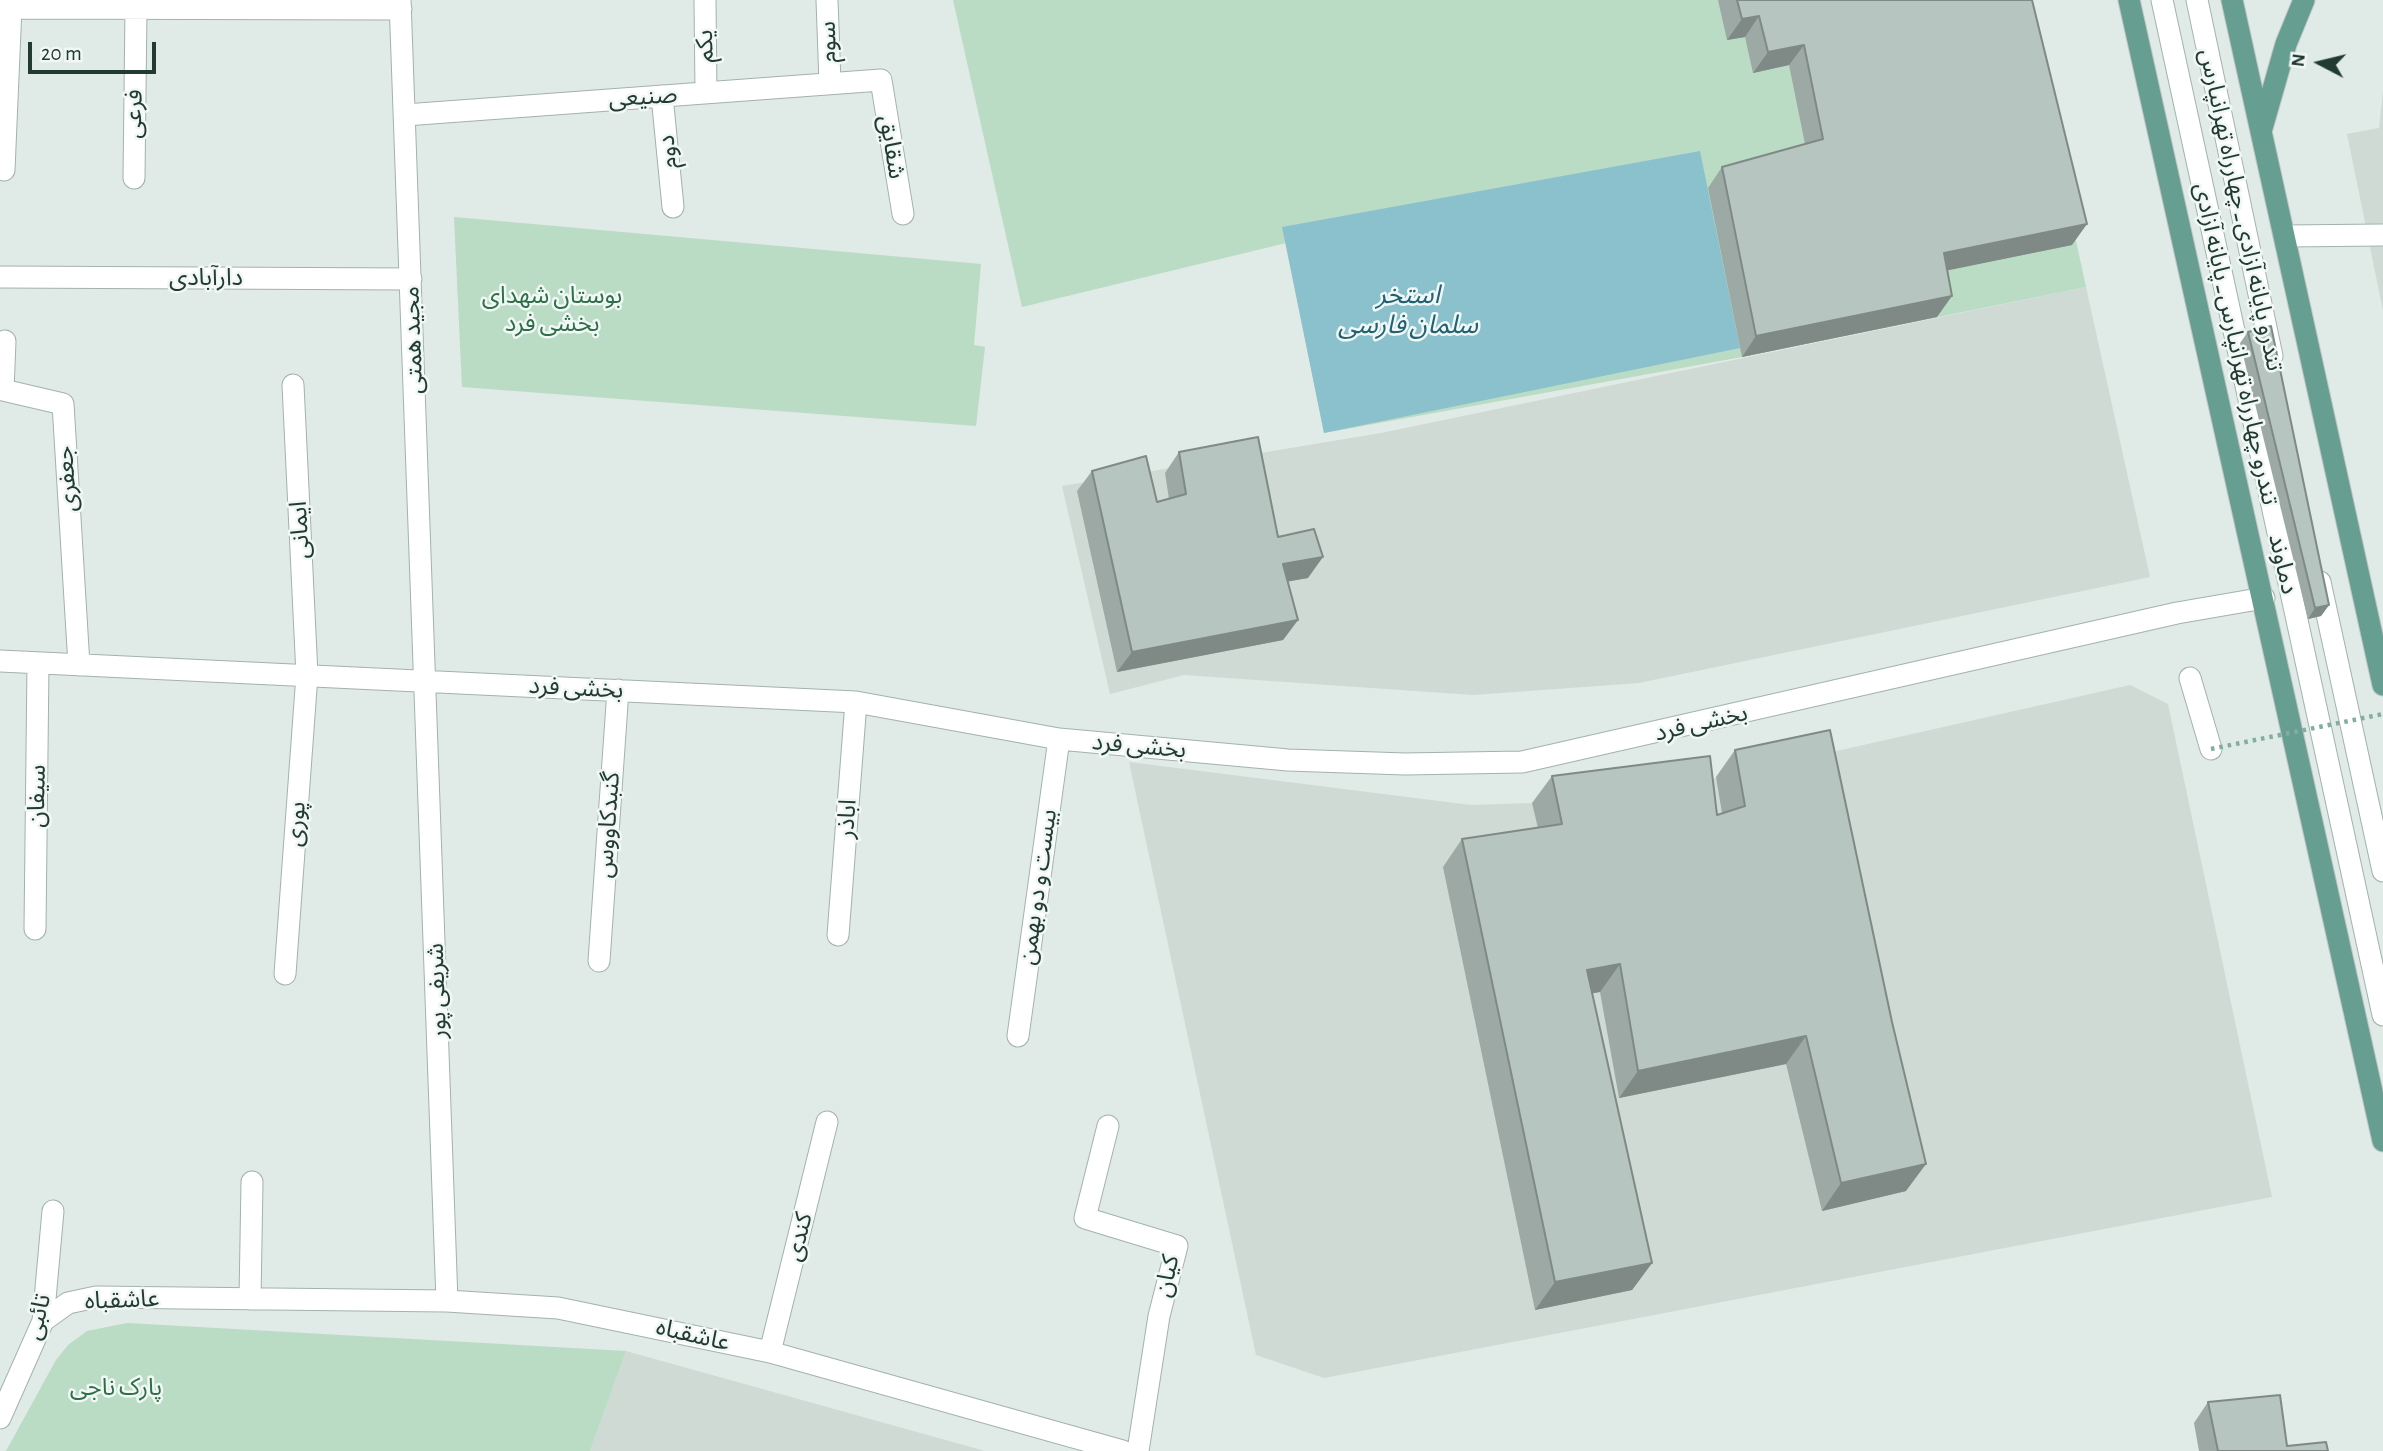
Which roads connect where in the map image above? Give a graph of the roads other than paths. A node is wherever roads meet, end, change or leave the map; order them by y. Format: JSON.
{"nodes":[{"id":1,"x":705,"y":0,"type":"edge"},
{"id":2,"x":827,"y":0,"type":"edge"},
{"id":3,"x":2129,"y":0,"type":"edge"},
{"id":4,"x":2162,"y":0,"type":"edge"},
{"id":5,"x":2197,"y":0,"type":"edge"},
{"id":6,"x":2232,"y":0,"type":"edge"},
{"id":7,"x":2304,"y":0,"type":"edge"},
{"id":8,"x":401,"y":4,"type":"edge"},
{"id":9,"x":6,"y":7,"type":"edge"},
{"id":10,"x":136,"y":8,"type":"junction"},
{"id":11,"x":881,"y":80,"type":"joint"},
{"id":12,"x":830,"y":83,"type":"junction"},
{"id":13,"x":706,"y":93,"type":"junction"},
{"id":14,"x":662,"y":96,"type":"junction"},
{"id":15,"x":405,"y":115,"type":"junction"},
{"id":16,"x":2262,"y":130,"type":"junction"},
{"id":17,"x":4,"y":170,"type":"dead end"},
{"id":18,"x":134,"y":178,"type":"dead end"},
{"id":19,"x":673,"y":207,"type":"dead end"},
{"id":20,"x":903,"y":215,"type":"dead end"},
{"id":21,"x":2383,"y":235,"type":"edge"},
{"id":22,"x":2285,"y":236,"type":"junction"},
{"id":23,"x":0,"y":277,"type":"edge"},
{"id":24,"x":411,"y":279,"type":"junction"},
{"id":25,"x":5,"y":341,"type":"dead end"},
{"id":26,"x":2277,"y":376,"type":"edge"},
{"id":27,"x":293,"y":385,"type":"dead end"},
{"id":28,"x":2316,"y":564,"type":"edge"},
{"id":29,"x":2264,"y":598,"type":"junction"},
{"id":30,"x":0,"y":662,"type":"edge"},
{"id":31,"x":38,"y":663,"type":"junction"},
{"id":32,"x":79,"y":665,"type":"junction"},
{"id":33,"x":307,"y":674,"type":"junction"},
{"id":34,"x":2190,"y":678,"type":"dead end"},
{"id":35,"x":426,"y":681,"type":"junction"},
{"id":36,"x":2383,"y":685,"type":"edge"},
{"id":37,"x":618,"y":690,"type":"junction"},
{"id":38,"x":856,"y":702,"type":"junction"},
{"id":39,"x":1059,"y":739,"type":"junction"},
{"id":40,"x":2211,"y":749,"type":"road end"},
{"id":41,"x":2383,"y":871,"type":"edge"},
{"id":42,"x":35,"y":929,"type":"dead end"},
{"id":43,"x":838,"y":935,"type":"dead end"},
{"id":44,"x":599,"y":961,"type":"dead end"},
{"id":45,"x":285,"y":974,"type":"dead end"},
{"id":46,"x":2383,"y":1015,"type":"edge"},
{"id":47,"x":1018,"y":1036,"type":"dead end"},
{"id":48,"x":827,"y":1122,"type":"dead end"},
{"id":49,"x":1108,"y":1126,"type":"dead end"},
{"id":50,"x":2383,"y":1141,"type":"edge"},
{"id":51,"x":252,"y":1182,"type":"dead end"},
{"id":52,"x":53,"y":1211,"type":"dead end"},
{"id":53,"x":250,"y":1299,"type":"junction"},
{"id":54,"x":447,"y":1301,"type":"junction"},
{"id":55,"x":43,"y":1321,"type":"junction"},
{"id":56,"x":770,"y":1352,"type":"junction"},
{"id":57,"x":0,"y":1418,"type":"edge"},
{"id":58,"x":1123,"y":1451,"type":"edge"},
{"id":59,"x":1138,"y":1451,"type":"edge"}],
"edges":[{"from":1,"to":13,"type":"street","name":"یکم"},
{"from":2,"to":12,"type":"street","name":"سوم"},
{"from":3,"to":29,"type":"main road","name":"دماوند"},
{"from":4,"to":46,"type":"street","name":"تندرو چهارراه تهرانپارس ـ پایانه آزادی"},
{"from":5,"to":26,"type":"street","name":"تندرو پایانه آزادی ـ چهارراه تهرانپارس"},
{"from":6,"to":16,"type":"main road"},
{"from":7,"to":16,"type":"main road"},
{"from":8,"to":10,"type":"street"},
{"from":8,"to":15,"type":"street","name":"مجید همتی"},
{"from":9,"to":10,"type":"street"},
{"from":9,"to":17,"type":"street"},
{"from":10,"to":18,"type":"street","name":"فرعی"},
{"from":11,"to":12,"type":"street","name":"صنیعی"},
{"from":11,"to":20,"type":"street","name":"شقایق"},
{"from":12,"to":13,"type":"street","name":"صنیعی"},
{"from":13,"to":14,"type":"street","name":"صنیعی"},
{"from":14,"to":15,"type":"street","name":"صنیعی"},
{"from":14,"to":19,"type":"street","name":"دوم"},
{"from":15,"to":24,"type":"street","name":"مجید همتی"},
{"from":16,"to":22,"type":"main road"},
{"from":21,"to":22,"type":"street"},
{"from":22,"to":36,"type":"main road"},
{"from":23,"to":24,"type":"street","name":"دارآبادی"},
{"from":24,"to":35,"type":"street","name":"مجید همتی"},
{"from":25,"to":32,"type":"street","name":"جعفری"},
{"from":27,"to":33,"type":"street","name":"ایمانی"},
{"from":28,"to":41,"type":"street"},
{"from":29,"to":39,"type":"street","name":"بخشی فرد"},
{"from":29,"to":50,"type":"main road","name":"دماوند"},
{"from":30,"to":31,"type":"street","name":"بخشی فرد"},
{"from":31,"to":32,"type":"street","name":"بخشی فرد"},
{"from":31,"to":42,"type":"street","name":"سیفان"},
{"from":32,"to":33,"type":"street","name":"بخشی فرد"},
{"from":33,"to":35,"type":"street","name":"بخشی فرد"},
{"from":33,"to":45,"type":"street","name":"پوری"},
{"from":34,"to":40,"type":"street"},
{"from":35,"to":37,"type":"street","name":"بخشی فرد"},
{"from":35,"to":54,"type":"street","name":"شریفی پور"},
{"from":37,"to":38,"type":"street","name":"بخشی فرد"},
{"from":37,"to":44,"type":"street","name":"گنبدکاووس"},
{"from":38,"to":39,"type":"street","name":"بخشی فرد"},
{"from":38,"to":43,"type":"street","name":"اباذر"},
{"from":39,"to":47,"type":"street","name":"بیست و دو بهمن"},
{"from":48,"to":56,"type":"street","name":"کندی"},
{"from":49,"to":59,"type":"street","name":"کیان"},
{"from":51,"to":53,"type":"street"},
{"from":52,"to":55,"type":"street","name":"تائبی"},
{"from":53,"to":54,"type":"street","name":"عاشقباه"},
{"from":53,"to":55,"type":"street","name":"عاشقباه"},
{"from":54,"to":56,"type":"street","name":"عاشقباه"},
{"from":55,"to":57,"type":"street","name":"تائبی"},
{"from":56,"to":58,"type":"street","name":"عاشقباه"}]}
